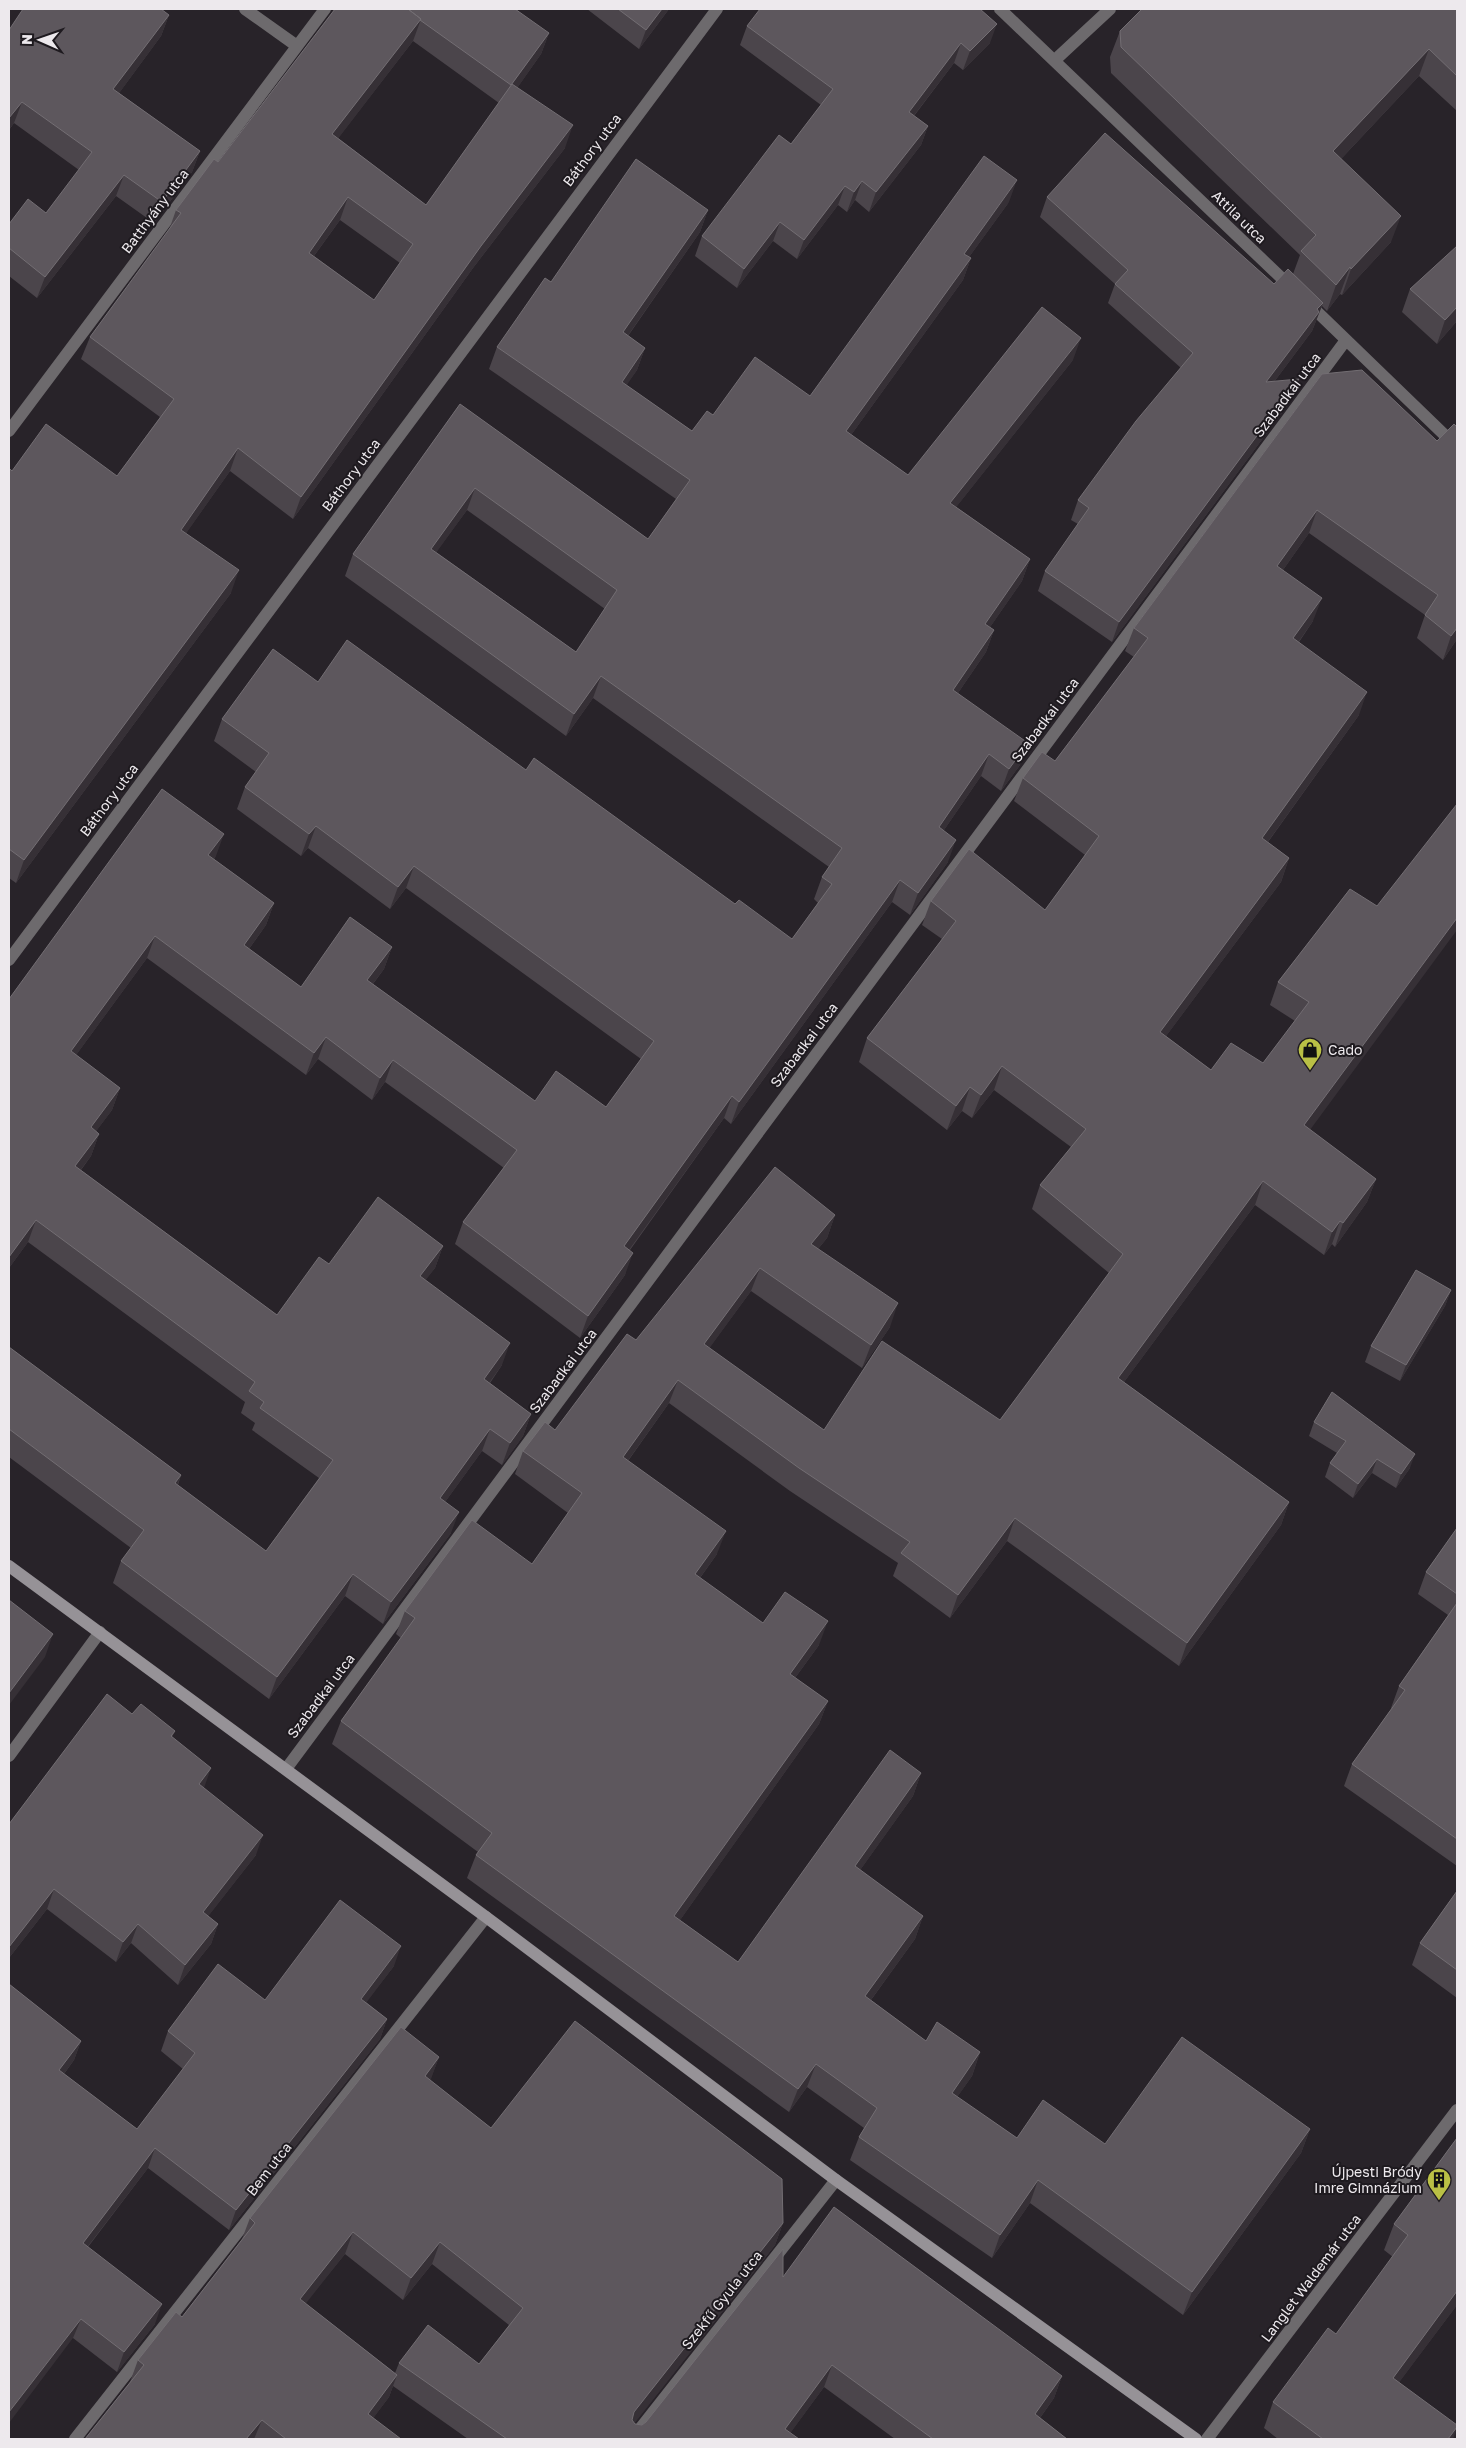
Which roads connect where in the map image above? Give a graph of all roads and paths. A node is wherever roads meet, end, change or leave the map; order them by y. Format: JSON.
{"nodes":[{"id":1,"x":245,"y":9,"type":"edge"},
{"id":2,"x":325,"y":9,"type":"edge"},
{"id":3,"x":717,"y":9,"type":"edge"},
{"id":4,"x":1000,"y":9,"type":"edge"},
{"id":5,"x":1110,"y":9,"type":"edge"},
{"id":6,"x":297,"y":46,"type":"junction"},
{"id":7,"x":1055,"y":60,"type":"junction"},
{"id":8,"x":1346,"y":340,"type":"junction"},
{"id":9,"x":9,"y":431,"type":"edge"},
{"id":10,"x":1457,"y":447,"type":"edge"},
{"id":11,"x":9,"y":960,"type":"edge"},
{"id":12,"x":9,"y":1566,"type":"edge"},
{"id":13,"x":100,"y":1632,"type":"junction"},
{"id":14,"x":9,"y":1756,"type":"edge"},
{"id":15,"x":286,"y":1769,"type":"junction"},
{"id":16,"x":486,"y":1917,"type":"junction"},
{"id":17,"x":1457,"y":2110,"type":"edge"},
{"id":18,"x":836,"y":2180,"type":"junction"},
{"id":19,"x":75,"y":2439,"type":"edge"},
{"id":20,"x":632,"y":2439,"type":"edge"},
{"id":21,"x":1196,"y":2439,"type":"edge"},
{"id":22,"x":1207,"y":2439,"type":"edge"}],
"edges":[{"from":1,"to":6,"type":"street"},
{"from":2,"to":6,"type":"street","name":"Batthyány utca"},
{"from":3,"to":11,"type":"street","name":"Báthory utca"},
{"from":4,"to":7,"type":"street","name":"Attila utca"},
{"from":5,"to":7,"type":"street"},
{"from":6,"to":9,"type":"street","name":"Batthyány utca"},
{"from":7,"to":8,"type":"street","name":"Attila utca"},
{"from":8,"to":10,"type":"street","name":"Attila utca"},
{"from":8,"to":15,"type":"street","name":"Szabadkai utca"},
{"from":12,"to":13,"type":"street"},
{"from":13,"to":14,"type":"street"},
{"from":13,"to":15,"type":"street"},
{"from":15,"to":16,"type":"street"},
{"from":16,"to":18,"type":"street"},
{"from":16,"to":19,"type":"street","name":"Bem utca"},
{"from":17,"to":22,"type":"street","name":"Langlet Waldemár utca"},
{"from":18,"to":20,"type":"street","name":"Szekfű Gyula utca"},
{"from":18,"to":21,"type":"street"}]}
